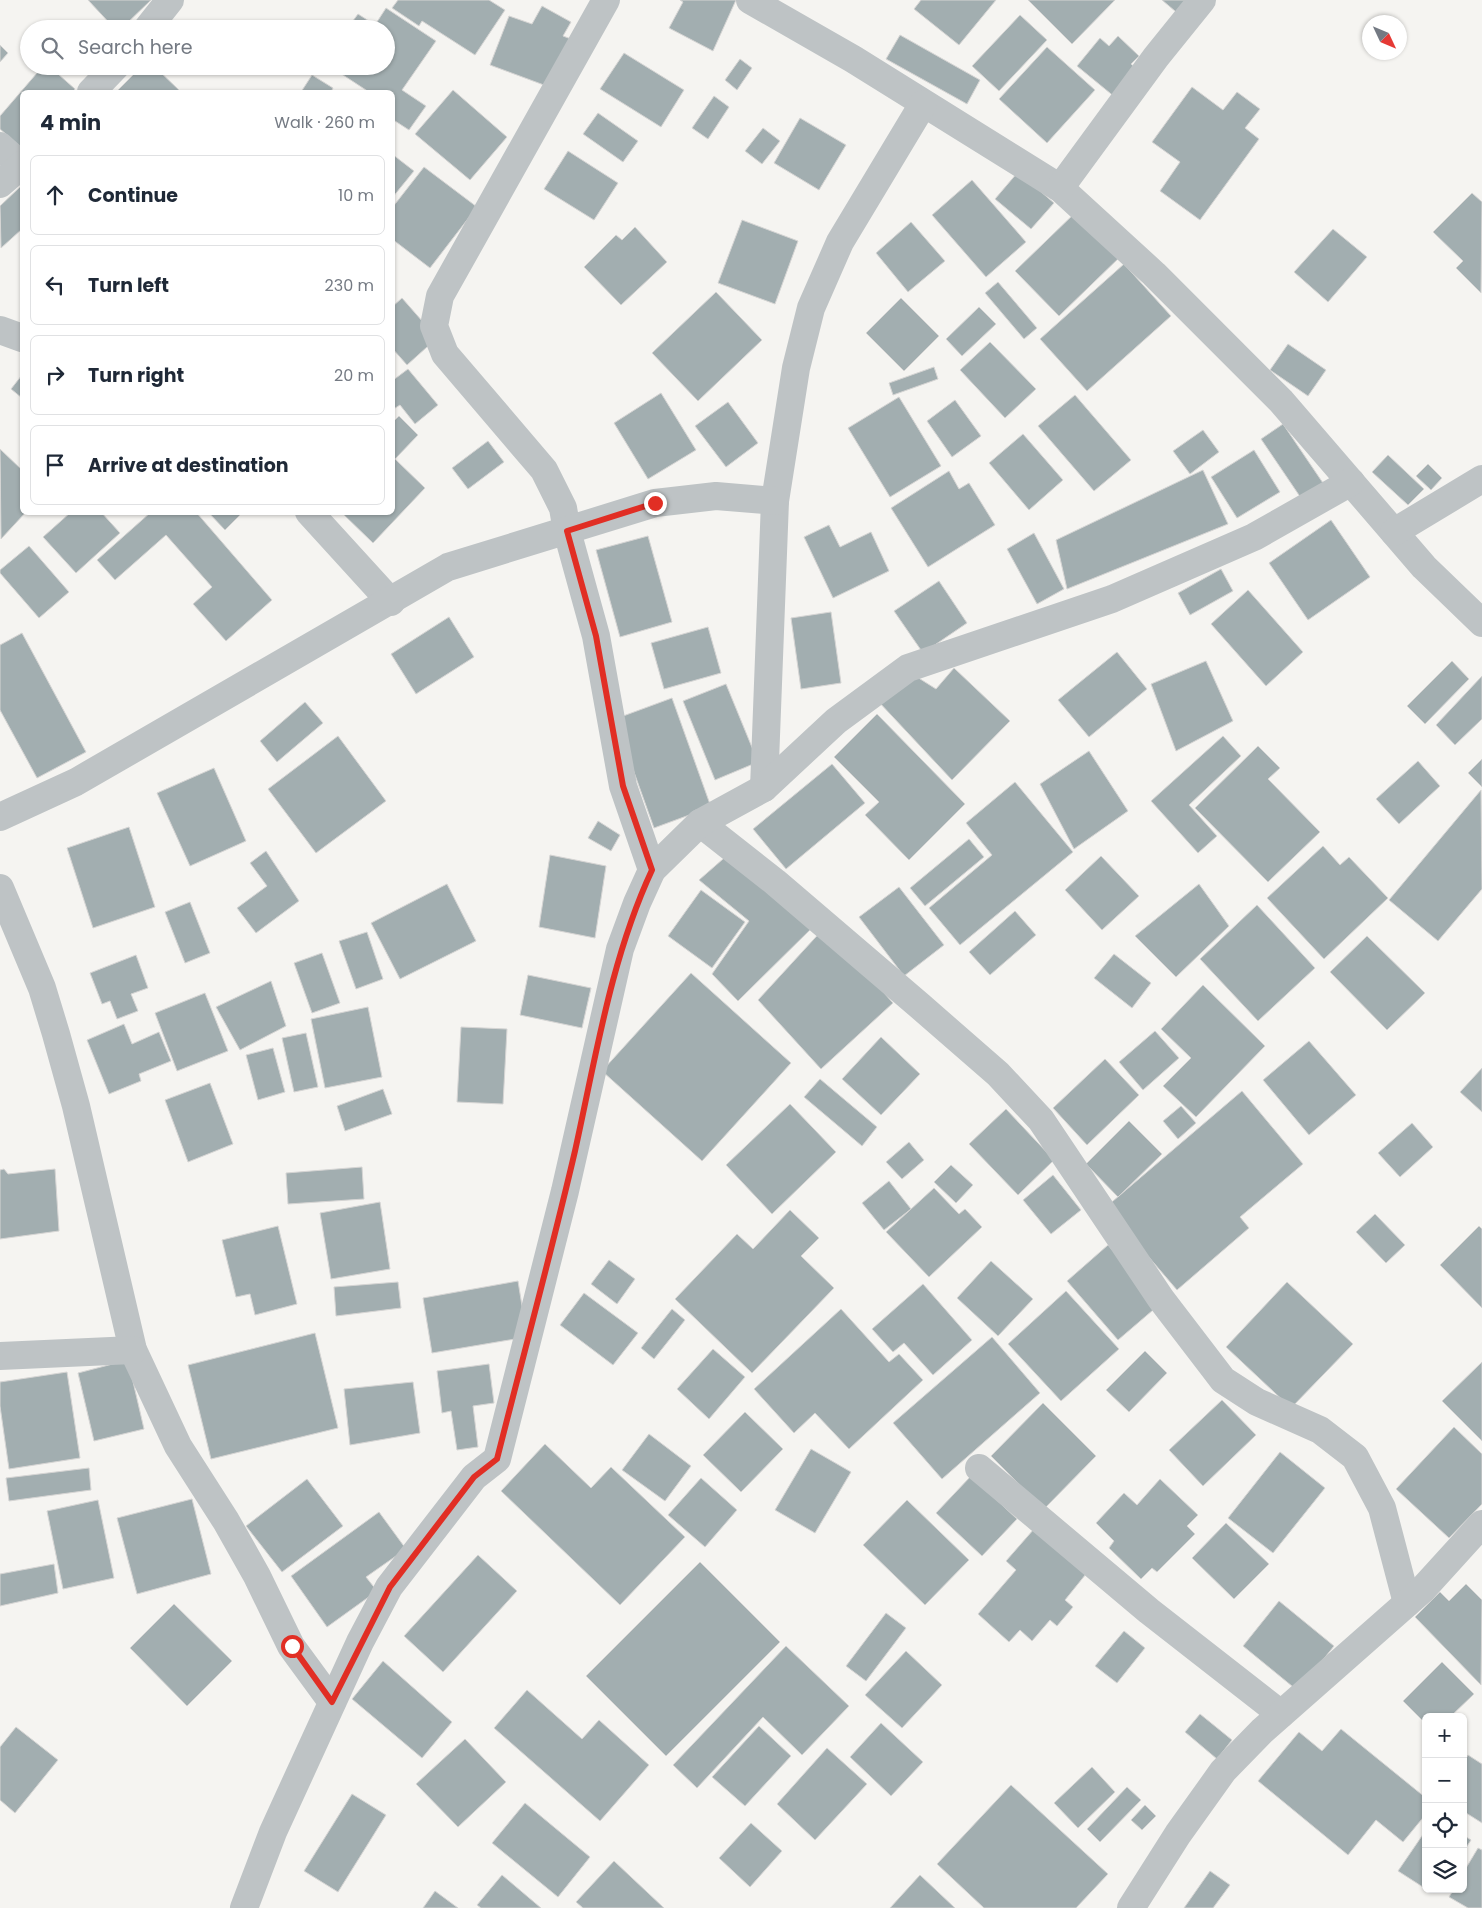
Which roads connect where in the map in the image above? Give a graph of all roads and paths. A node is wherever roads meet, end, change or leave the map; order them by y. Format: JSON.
{"nodes":[{"id":1,"x":170,"y":0,"type":"edge"},
{"id":2,"x":606,"y":0,"type":"edge"},
{"id":3,"x":750,"y":0,"type":"edge"},
{"id":4,"x":1202,"y":0,"type":"edge"},
{"id":5,"x":154,"y":20,"type":"edge"},
{"id":6,"x":108,"y":75,"type":"edge"},
{"id":7,"x":94,"y":90,"type":"edge"},
{"id":8,"x":923,"y":104,"type":"junction"},
{"id":9,"x":0,"y":146,"type":"edge"},
{"id":10,"x":20,"y":163,"type":"edge"},
{"id":11,"x":20,"y":167,"type":"edge"},
{"id":12,"x":0,"y":184,"type":"edge"},
{"id":13,"x":1060,"y":188,"type":"junction"},
{"id":14,"x":0,"y":330,"type":"edge"},
{"id":15,"x":20,"y":337,"type":"edge"},
{"id":16,"x":1482,"y":479,"type":"edge"},
{"id":17,"x":1351,"y":482,"type":"junction"},
{"id":18,"x":775,"y":501,"type":"junction"},
{"id":19,"x":312,"y":515,"type":"edge"},
{"id":20,"x":567,"y":531,"type":"junction"},
{"id":21,"x":1394,"y":532,"type":"junction"},
{"id":22,"x":390,"y":602,"type":"junction"},
{"id":23,"x":1482,"y":623,"type":"edge"},
{"id":24,"x":764,"y":788,"type":"junction"},
{"id":25,"x":0,"y":817,"type":"edge"},
{"id":26,"x":700,"y":823,"type":"junction"},
{"id":27,"x":652,"y":870,"type":"junction"},
{"id":28,"x":0,"y":888,"type":"edge"},
{"id":29,"x":133,"y":1350,"type":"junction"},
{"id":30,"x":0,"y":1356,"type":"edge"},
{"id":31,"x":980,"y":1468,"type":"dead end"},
{"id":32,"x":1482,"y":1524,"type":"edge"},
{"id":33,"x":1407,"y":1603,"type":"junction"},
{"id":34,"x":332,"y":1702,"type":"junction"},
{"id":35,"x":1281,"y":1714,"type":"junction"},
{"id":36,"x":244,"y":1908,"type":"edge"},
{"id":37,"x":1131,"y":1908,"type":"edge"}],
"edges":[{"from":1,"to":5,"type":"street"},
{"from":2,"to":20,"type":"street"},
{"from":3,"to":8,"type":"street"},
{"from":4,"to":13,"type":"street"},
{"from":6,"to":7,"type":"street"},
{"from":8,"to":13,"type":"street"},
{"from":8,"to":18,"type":"street"},
{"from":9,"to":10,"type":"street"},
{"from":11,"to":12,"type":"street"},
{"from":13,"to":17,"type":"street"},
{"from":14,"to":15,"type":"street"},
{"from":16,"to":21,"type":"street"},
{"from":17,"to":21,"type":"street"},
{"from":17,"to":24,"type":"street"},
{"from":18,"to":20,"type":"street"},
{"from":18,"to":24,"type":"street"},
{"from":19,"to":22,"type":"street"},
{"from":20,"to":22,"type":"street"},
{"from":20,"to":27,"type":"street"},
{"from":21,"to":23,"type":"street"},
{"from":22,"to":25,"type":"street"},
{"from":24,"to":26,"type":"street"},
{"from":26,"to":27,"type":"street"},
{"from":26,"to":33,"type":"street"},
{"from":27,"to":34,"type":"street"},
{"from":28,"to":29,"type":"street"},
{"from":29,"to":30,"type":"street"},
{"from":29,"to":34,"type":"street"},
{"from":31,"to":35,"type":"street"},
{"from":32,"to":33,"type":"street"},
{"from":33,"to":35,"type":"street"},
{"from":34,"to":36,"type":"street"},
{"from":35,"to":37,"type":"street"}]}
